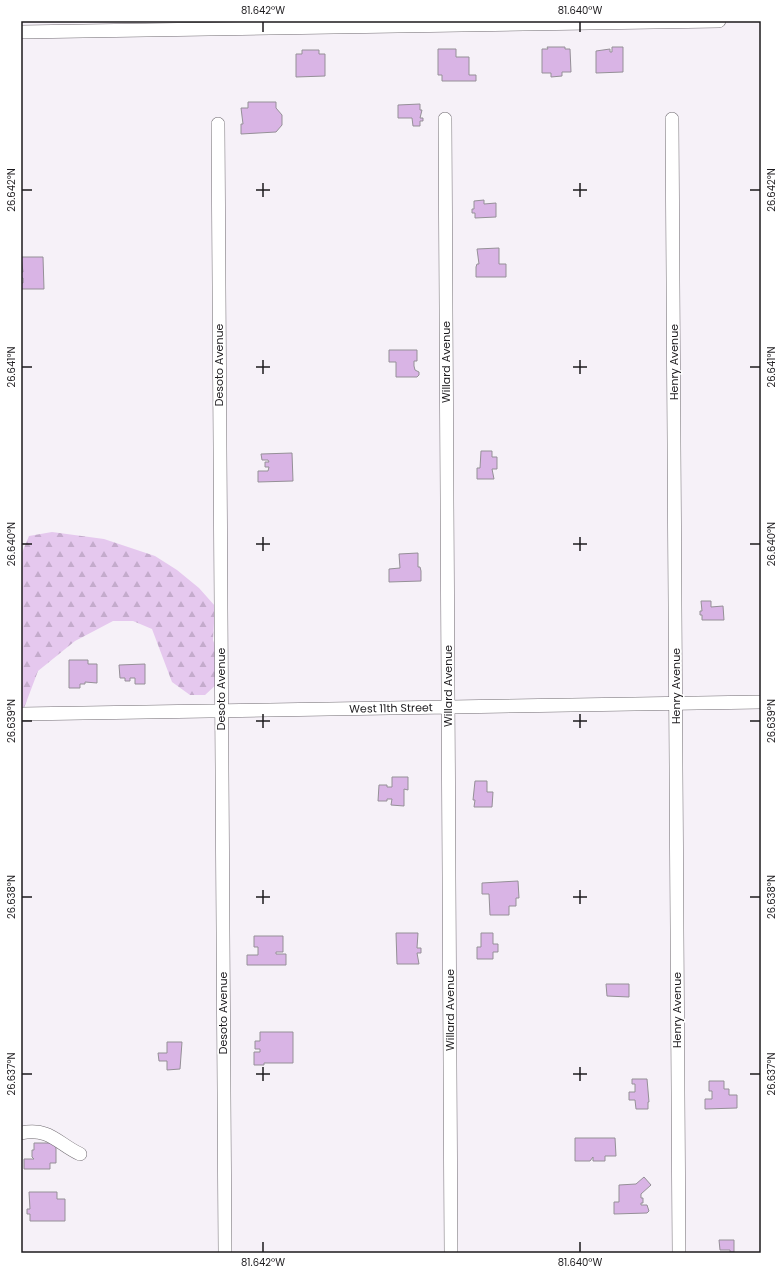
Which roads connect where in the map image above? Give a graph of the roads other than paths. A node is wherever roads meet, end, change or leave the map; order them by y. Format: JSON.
{"nodes":[{"id":1,"x":719,"y":21,"type":"edge"},
{"id":2,"x":21,"y":32,"type":"edge"},
{"id":3,"x":445,"y":119,"type":"dead end"},
{"id":4,"x":672,"y":119,"type":"dead end"},
{"id":5,"x":218,"y":124,"type":"dead end"},
{"id":6,"x":761,"y":702,"type":"edge"},
{"id":7,"x":676,"y":704,"type":"junction"},
{"id":8,"x":448,"y":708,"type":"junction"},
{"id":9,"x":221,"y":711,"type":"junction"},
{"id":10,"x":21,"y":714,"type":"edge"},
{"id":11,"x":21,"y":1132,"type":"edge"},
{"id":12,"x":80,"y":1154,"type":"dead end"},
{"id":13,"x":225,"y":1253,"type":"edge"},
{"id":14,"x":451,"y":1253,"type":"edge"},
{"id":15,"x":679,"y":1253,"type":"edge"}],
"edges":[{"from":1,"to":2,"type":"street"},
{"from":3,"to":8,"type":"street","name":"Willard Avenue"},
{"from":4,"to":7,"type":"street","name":"Henry Avenue"},
{"from":5,"to":9,"type":"street","name":"Desoto Avenue"},
{"from":6,"to":7,"type":"street","name":"West 11th Street"},
{"from":7,"to":8,"type":"street","name":"West 11th Street"},
{"from":7,"to":15,"type":"street","name":"Henry Avenue"},
{"from":8,"to":9,"type":"street","name":"West 11th Street"},
{"from":8,"to":14,"type":"street","name":"Willard Avenue"},
{"from":9,"to":10,"type":"street","name":"West 11th Street"},
{"from":9,"to":13,"type":"street","name":"Desoto Avenue"},
{"from":11,"to":12,"type":"street"}]}
